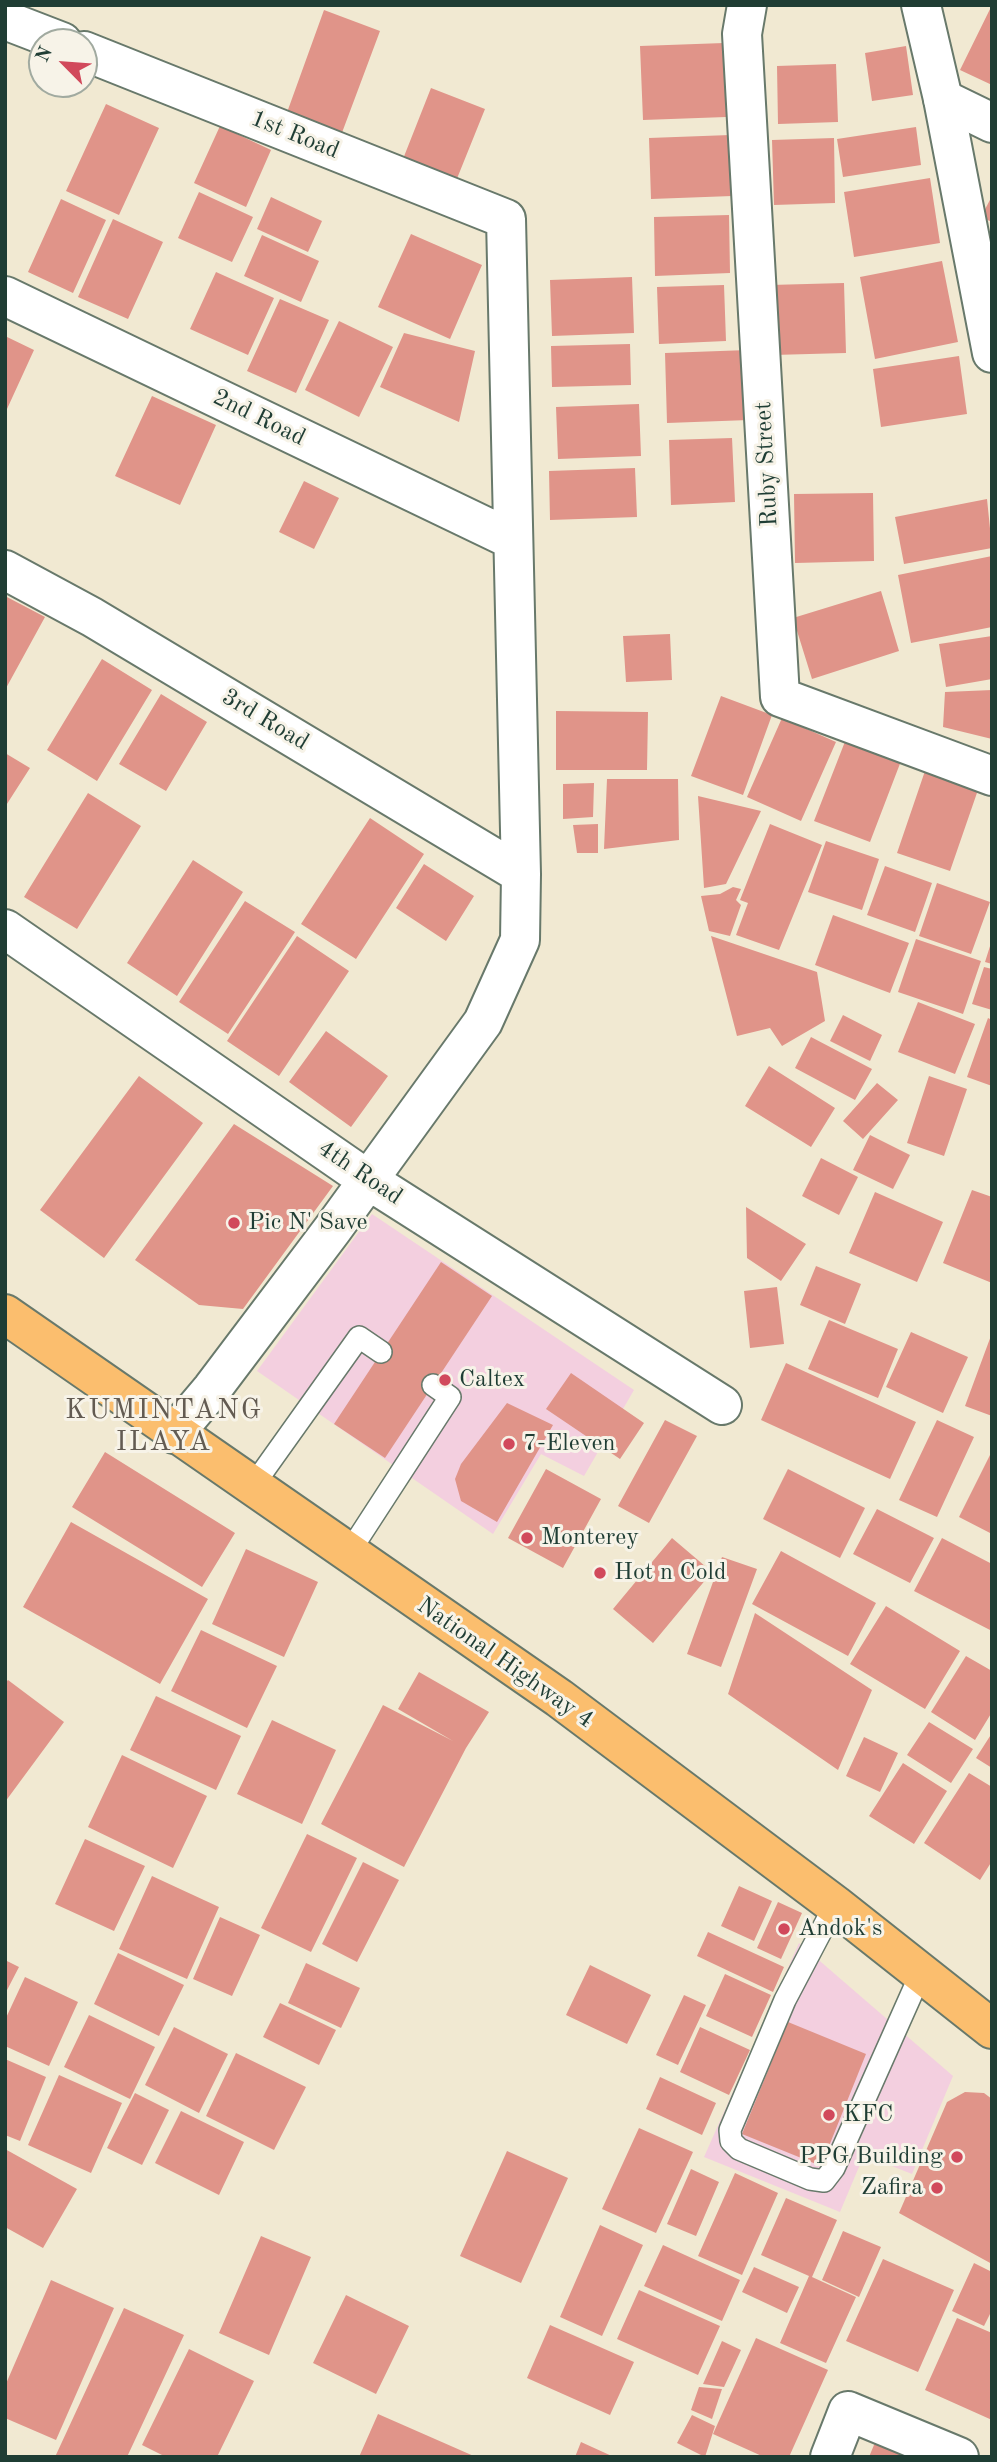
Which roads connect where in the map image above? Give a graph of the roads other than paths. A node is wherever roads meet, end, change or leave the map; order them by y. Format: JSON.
{"nodes":[{"id":1,"x":747,"y":5,"type":"edge"},
{"id":2,"x":921,"y":5,"type":"edge"},
{"id":3,"x":5,"y":20,"type":"edge"},
{"id":4,"x":28,"y":29,"type":"edge"},
{"id":5,"x":98,"y":57,"type":"edge"},
{"id":6,"x":943,"y":99,"type":"junction"},
{"id":7,"x":992,"y":123,"type":"edge"},
{"id":8,"x":5,"y":296,"type":"edge"},
{"id":9,"x":992,"y":353,"type":"edge"},
{"id":10,"x":513,"y":540,"type":"junction"},
{"id":11,"x":5,"y":570,"type":"edge"},
{"id":12,"x":992,"y":776,"type":"edge"},
{"id":13,"x":522,"y":874,"type":"junction"},
{"id":14,"x":5,"y":929,"type":"edge"},
{"id":15,"x":368,"y":1180,"type":"junction"},
{"id":16,"x":5,"y":1314,"type":"edge"},
{"id":17,"x":382,"y":1352,"type":"dead end"},
{"id":18,"x":433,"y":1385,"type":"dead end"},
{"id":19,"x":722,"y":1405,"type":"dead end"},
{"id":20,"x":174,"y":1434,"type":"junction"},
{"id":21,"x":252,"y":1488,"type":"junction"},
{"id":22,"x":348,"y":1554,"type":"junction"},
{"id":23,"x":835,"y":1905,"type":"junction"},
{"id":24,"x":921,"y":1973,"type":"junction"},
{"id":25,"x":992,"y":2029,"type":"edge"},
{"id":26,"x":830,"y":2457,"type":"edge"},
{"id":27,"x":959,"y":2457,"type":"edge"}],
"edges":[{"from":1,"to":12,"type":"street","name":"Ruby Street"},
{"from":2,"to":6,"type":"street"},
{"from":3,"to":4,"type":"street"},
{"from":5,"to":10,"type":"street","name":"1st Road"},
{"from":6,"to":7,"type":"street"},
{"from":6,"to":9,"type":"street"},
{"from":8,"to":10,"type":"street","name":"2nd Road"},
{"from":10,"to":13,"type":"street"},
{"from":11,"to":13,"type":"street","name":"3rd Road"},
{"from":13,"to":15,"type":"street"},
{"from":14,"to":15,"type":"street","name":"4th Road"},
{"from":15,"to":19,"type":"street","name":"4th Road"},
{"from":15,"to":20,"type":"street"},
{"from":16,"to":20,"type":"main road","name":"National Highway 4"},
{"from":17,"to":21,"type":"lane"},
{"from":18,"to":22,"type":"lane"},
{"from":20,"to":21,"type":"main road","name":"National Highway 4"},
{"from":21,"to":22,"type":"main road","name":"National Highway 4"},
{"from":22,"to":23,"type":"main road","name":"National Highway 4"},
{"from":23,"to":24,"type":"main road","name":"National Highway 4"},
{"from":23,"to":24,"type":"lane"},
{"from":24,"to":25,"type":"main road","name":"National Highway 4"},
{"from":26,"to":27,"type":"street"}]}
